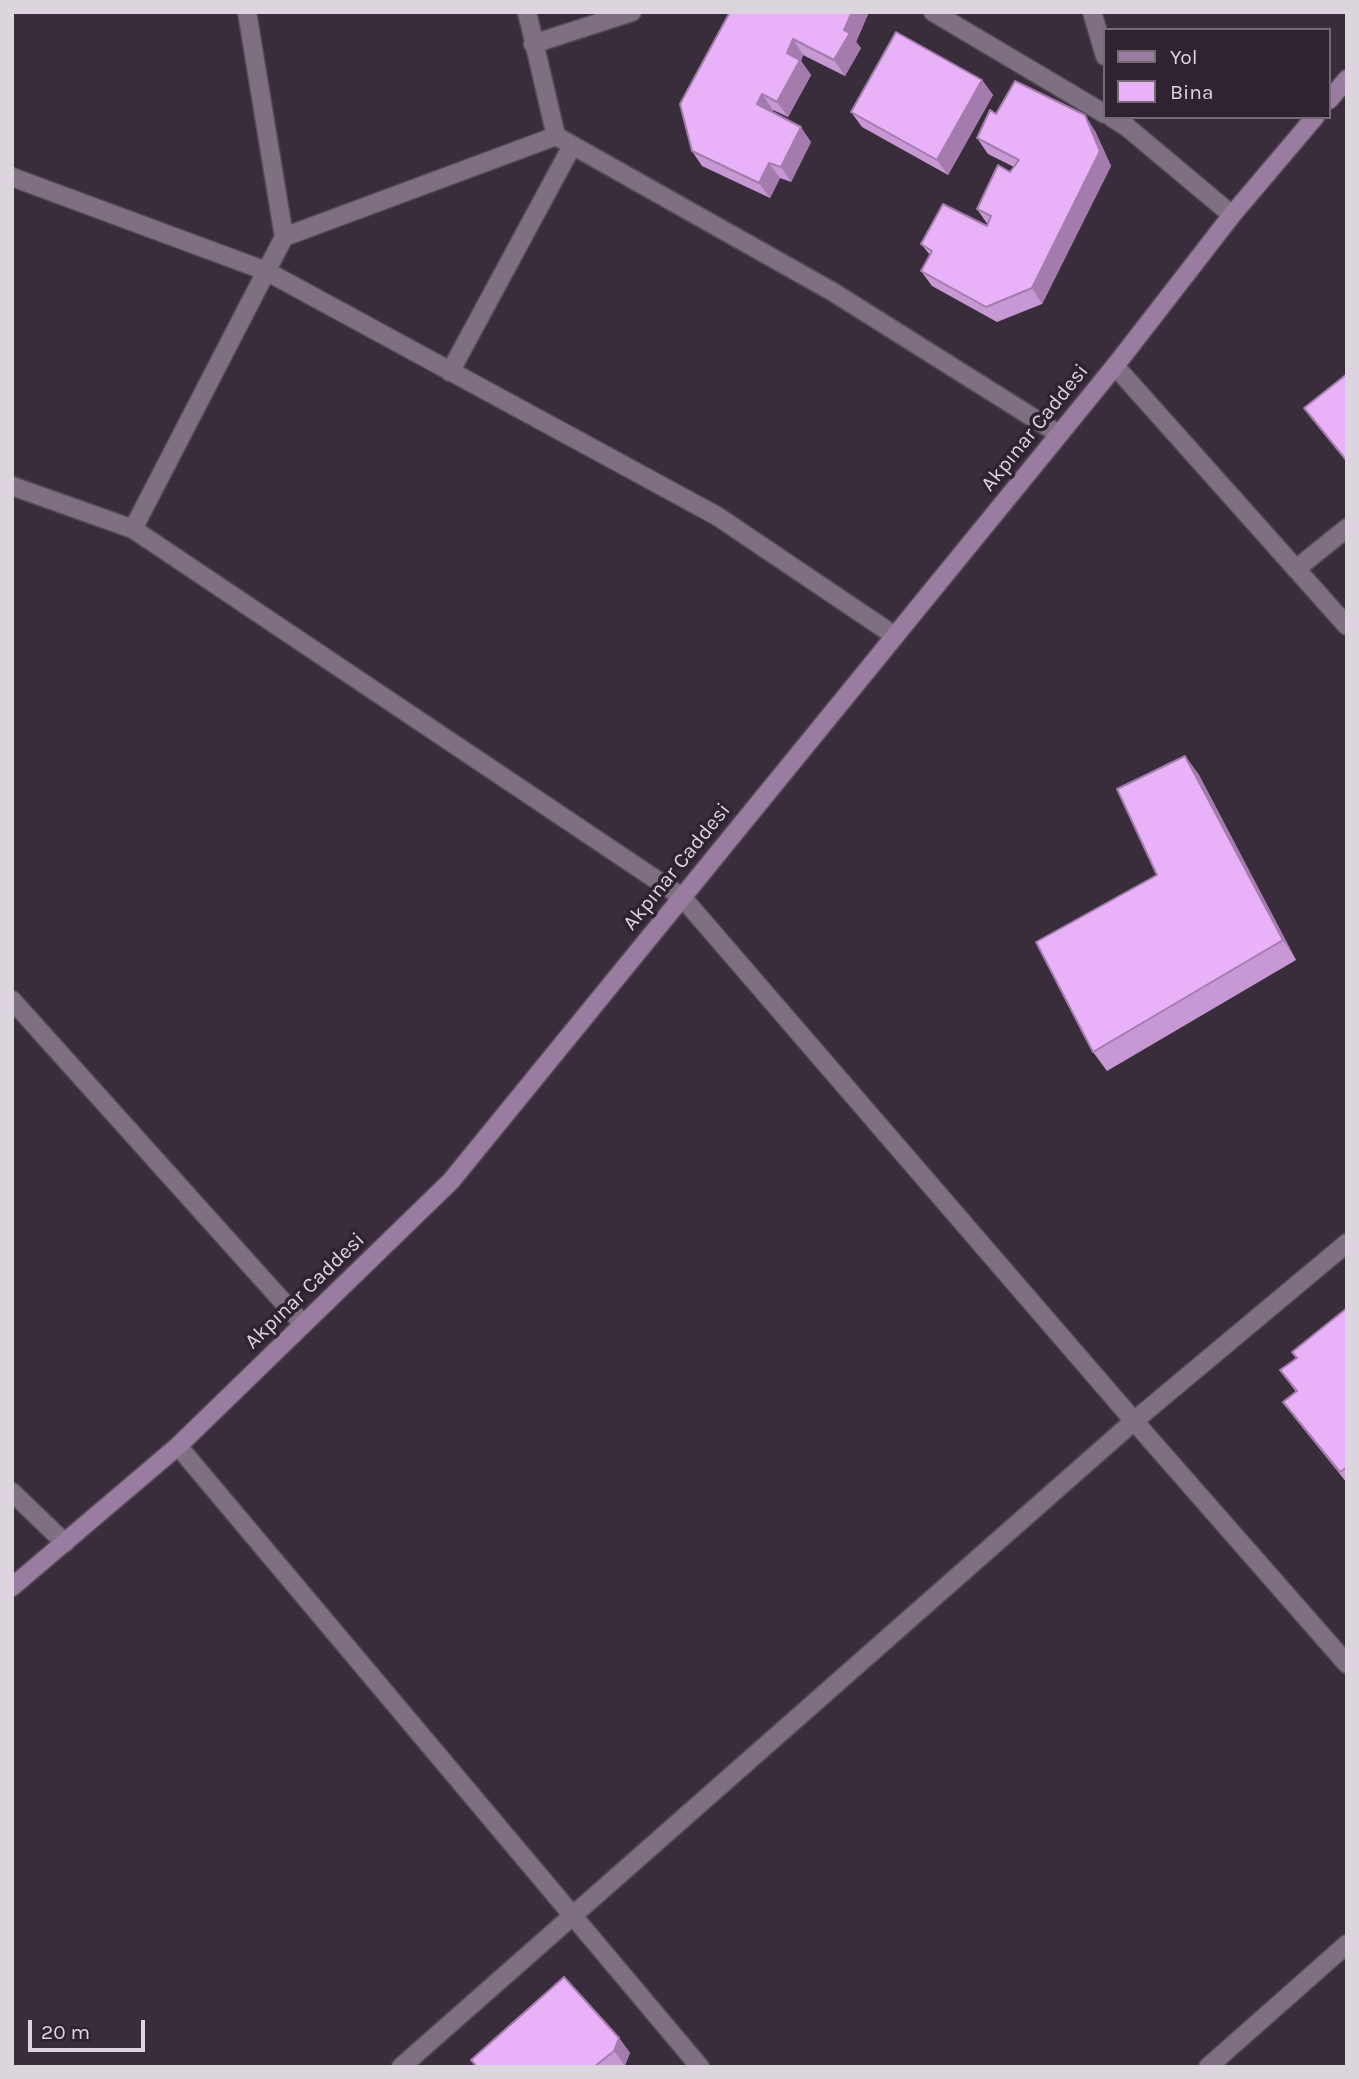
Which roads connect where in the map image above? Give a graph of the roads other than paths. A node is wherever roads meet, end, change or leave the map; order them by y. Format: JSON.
{"nodes":[{"id":1,"x":247,"y":12,"type":"edge"},
{"id":2,"x":527,"y":12,"type":"edge"},
{"id":3,"x":632,"y":12,"type":"edge"},
{"id":4,"x":933,"y":12,"type":"edge"},
{"id":5,"x":1092,"y":12,"type":"edge"},
{"id":6,"x":533,"y":44,"type":"junction"},
{"id":7,"x":1104,"y":53,"type":"edge"},
{"id":8,"x":1347,"y":79,"type":"edge"},
{"id":9,"x":1331,"y":98,"type":"edge"},
{"id":10,"x":1104,"y":113,"type":"edge"},
{"id":11,"x":1313,"y":119,"type":"edge"},
{"id":12,"x":1125,"y":122,"type":"edge"},
{"id":13,"x":556,"y":136,"type":"junction"},
{"id":14,"x":572,"y":146,"type":"junction"},
{"id":15,"x":12,"y":177,"type":"edge"},
{"id":16,"x":1232,"y":215,"type":"junction"},
{"id":17,"x":284,"y":237,"type":"junction"},
{"id":18,"x":266,"y":271,"type":"junction"},
{"id":19,"x":1115,"y":366,"type":"junction"},
{"id":20,"x":450,"y":372,"type":"junction"},
{"id":21,"x":1059,"y":434,"type":"junction"},
{"id":22,"x":12,"y":486,"type":"edge"},
{"id":23,"x":1347,"y":528,"type":"edge"},
{"id":24,"x":133,"y":529,"type":"junction"},
{"id":25,"x":1296,"y":569,"type":"junction"},
{"id":26,"x":1347,"y":626,"type":"edge"},
{"id":27,"x":895,"y":636,"type":"junction"},
{"id":28,"x":682,"y":897,"type":"junction"},
{"id":29,"x":12,"y":1000,"type":"edge"},
{"id":30,"x":1347,"y":1244,"type":"edge"},
{"id":31,"x":303,"y":1324,"type":"junction"},
{"id":32,"x":1134,"y":1421,"type":"junction"},
{"id":33,"x":178,"y":1446,"type":"junction"},
{"id":34,"x":12,"y":1492,"type":"edge"},
{"id":35,"x":65,"y":1543,"type":"junction"},
{"id":36,"x":12,"y":1587,"type":"edge"},
{"id":37,"x":1347,"y":1664,"type":"edge"},
{"id":38,"x":572,"y":1914,"type":"junction"},
{"id":39,"x":1347,"y":1944,"type":"edge"},
{"id":40,"x":401,"y":2067,"type":"edge"},
{"id":41,"x":699,"y":2067,"type":"edge"},
{"id":42,"x":1208,"y":2067,"type":"edge"}],
"edges":[{"from":1,"to":17,"type":"street"},
{"from":2,"to":6,"type":"street"},
{"from":3,"to":6,"type":"street"},
{"from":4,"to":10,"type":"street"},
{"from":5,"to":7,"type":"street"},
{"from":6,"to":13,"type":"street"},
{"from":8,"to":9,"type":"street"},
{"from":11,"to":16,"type":"street","name":"Akpınar Caddesi"},
{"from":12,"to":16,"type":"street"},
{"from":13,"to":14,"type":"street"},
{"from":13,"to":17,"type":"street"},
{"from":14,"to":20,"type":"street"},
{"from":14,"to":21,"type":"street"},
{"from":15,"to":18,"type":"street"},
{"from":16,"to":19,"type":"street","name":"Akpınar Caddesi"},
{"from":17,"to":18,"type":"street"},
{"from":18,"to":20,"type":"street"},
{"from":18,"to":24,"type":"street"},
{"from":19,"to":21,"type":"street","name":"Akpınar Caddesi"},
{"from":19,"to":25,"type":"street"},
{"from":20,"to":27,"type":"street"},
{"from":21,"to":27,"type":"street","name":"Akpınar Caddesi"},
{"from":22,"to":24,"type":"street"},
{"from":23,"to":25,"type":"street"},
{"from":24,"to":28,"type":"street"},
{"from":25,"to":26,"type":"street"},
{"from":27,"to":28,"type":"street","name":"Akpınar Caddesi"},
{"from":28,"to":31,"type":"street","name":"Akpınar Caddesi"},
{"from":28,"to":32,"type":"street"},
{"from":29,"to":31,"type":"street"},
{"from":30,"to":32,"type":"street"},
{"from":31,"to":33,"type":"street","name":"Akpınar Caddesi"},
{"from":32,"to":37,"type":"street"},
{"from":32,"to":38,"type":"street"},
{"from":33,"to":35,"type":"street","name":"Akpınar Caddesi"},
{"from":33,"to":38,"type":"street"},
{"from":34,"to":35,"type":"street"},
{"from":35,"to":36,"type":"street","name":"Akpınar Caddesi"},
{"from":38,"to":40,"type":"street"},
{"from":38,"to":41,"type":"street"},
{"from":39,"to":42,"type":"street"}]}
